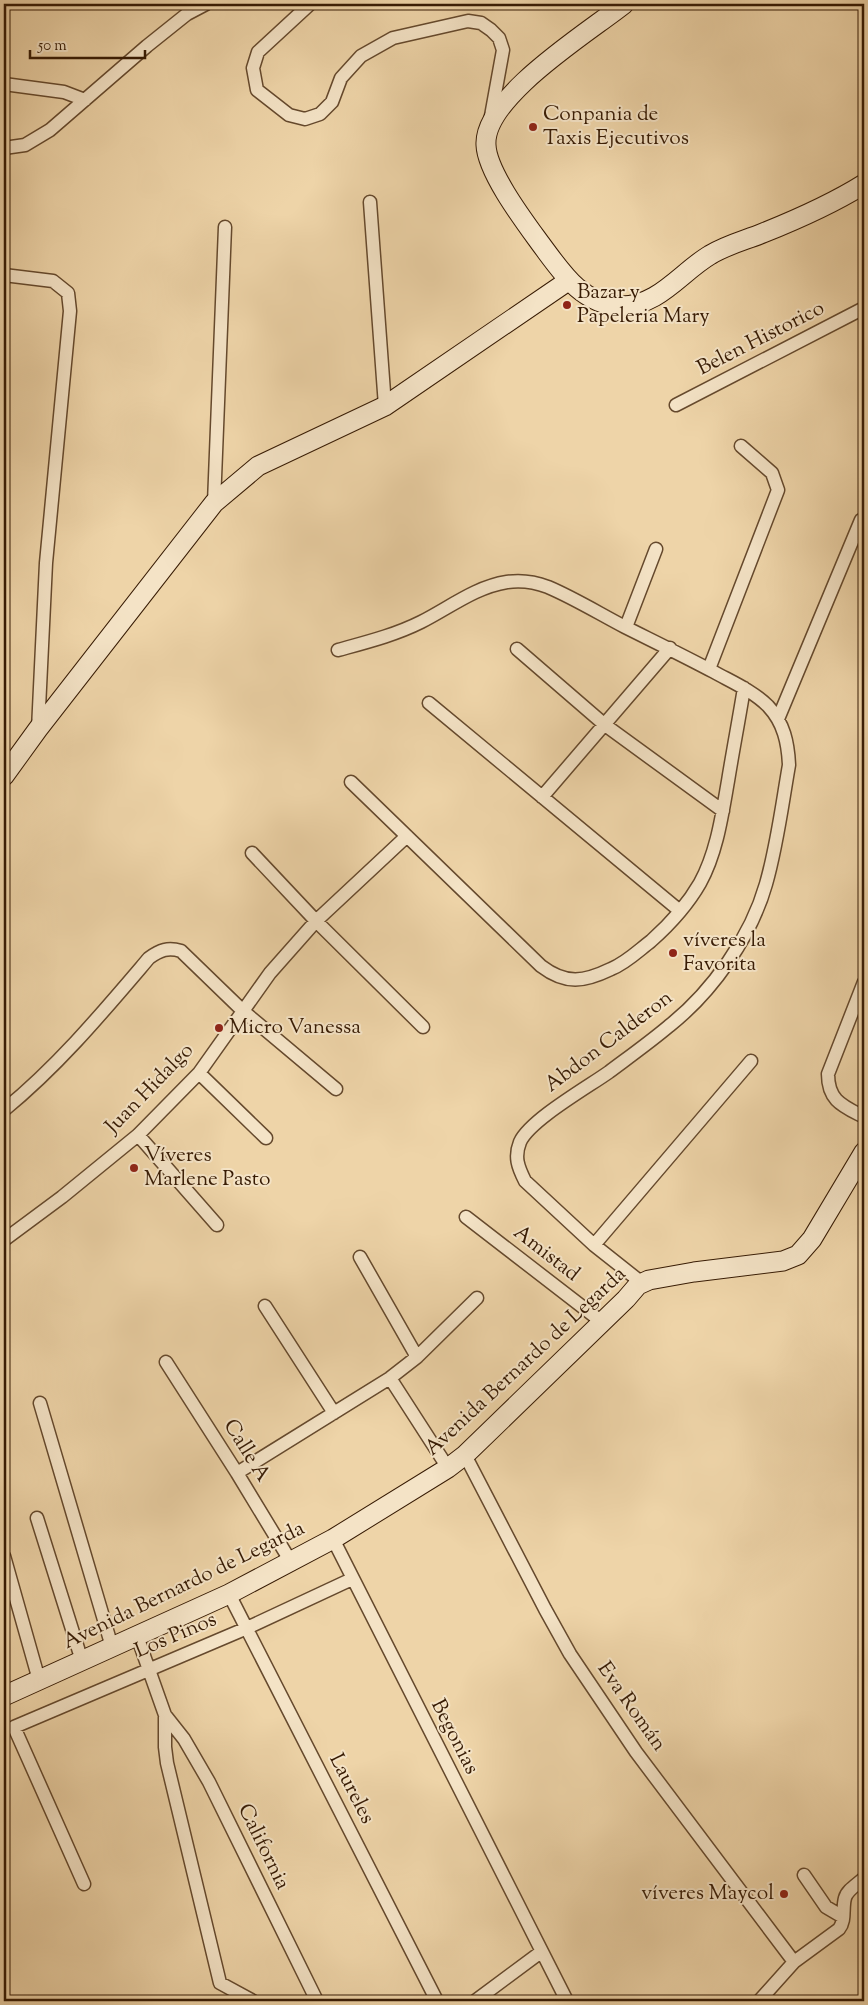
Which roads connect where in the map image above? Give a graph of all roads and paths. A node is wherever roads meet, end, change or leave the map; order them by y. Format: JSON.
{"nodes":[{"id":1,"x":206,"y":4,"type":"edge"},
{"id":2,"x":310,"y":4,"type":"edge"},
{"id":3,"x":624,"y":4,"type":"edge"},
{"id":4,"x":4,"y":84,"type":"edge"},
{"id":5,"x":85,"y":100,"type":"junction"},
{"id":6,"x":491,"y":121,"type":"junction"},
{"id":7,"x":4,"y":148,"type":"edge"},
{"id":8,"x":864,"y":184,"type":"edge"},
{"id":9,"x":370,"y":202,"type":"dead end"},
{"id":10,"x":225,"y":226,"type":"dead end"},
{"id":11,"x":4,"y":275,"type":"edge"},
{"id":12,"x":568,"y":281,"type":"junction"},
{"id":13,"x":864,"y":308,"type":"edge"},
{"id":14,"x":676,"y":405,"type":"dead end"},
{"id":15,"x":384,"y":406,"type":"junction"},
{"id":16,"x":741,"y":446,"type":"dead end"},
{"id":17,"x":214,"y":503,"type":"junction"},
{"id":18,"x":861,"y":520,"type":"dead end"},
{"id":19,"x":656,"y":549,"type":"dead end"},
{"id":20,"x":626,"y":628,"type":"junction"},
{"id":21,"x":670,"y":648,"type":"junction"},
{"id":22,"x":517,"y":649,"type":"dead end"},
{"id":23,"x":338,"y":650,"type":"dead end"},
{"id":24,"x":709,"y":670,"type":"junction"},
{"id":25,"x":744,"y":688,"type":"junction"},
{"id":26,"x":429,"y":703,"type":"dead end"},
{"id":27,"x":778,"y":719,"type":"junction"},
{"id":28,"x":604,"y":725,"type":"junction"},
{"id":29,"x":38,"y":729,"type":"junction"},
{"id":30,"x":4,"y":776,"type":"edge"},
{"id":31,"x":351,"y":782,"type":"dead end"},
{"id":32,"x":542,"y":798,"type":"junction"},
{"id":33,"x":723,"y":811,"type":"junction"},
{"id":34,"x":407,"y":836,"type":"junction"},
{"id":35,"x":252,"y":852,"type":"dead end"},
{"id":36,"x":680,"y":911,"type":"junction"},
{"id":37,"x":316,"y":921,"type":"junction"},
{"id":38,"x":864,"y":982,"type":"edge"},
{"id":39,"x":243,"y":1011,"type":"junction"},
{"id":40,"x":423,"y":1027,"type":"dead end"},
{"id":41,"x":750,"y":1061,"type":"dead end"},
{"id":42,"x":199,"y":1073,"type":"junction"},
{"id":43,"x":336,"y":1089,"type":"dead end"},
{"id":44,"x":4,"y":1110,"type":"edge"},
{"id":45,"x":864,"y":1117,"type":"edge"},
{"id":46,"x":138,"y":1135,"type":"junction"},
{"id":47,"x":266,"y":1138,"type":"dead end"},
{"id":48,"x":864,"y":1152,"type":"edge"},
{"id":49,"x":466,"y":1217,"type":"dead end"},
{"id":50,"x":217,"y":1225,"type":"dead end"},
{"id":51,"x":4,"y":1240,"type":"edge"},
{"id":52,"x":594,"y":1245,"type":"junction"},
{"id":53,"x":360,"y":1258,"type":"dead end"},
{"id":54,"x":642,"y":1283,"type":"junction"},
{"id":55,"x":477,"y":1298,"type":"dead end"},
{"id":56,"x":265,"y":1306,"type":"dead end"},
{"id":57,"x":602,"y":1322,"type":"junction"},
{"id":58,"x":417,"y":1357,"type":"junction"},
{"id":59,"x":166,"y":1362,"type":"dead end"},
{"id":60,"x":390,"y":1378,"type":"junction"},
{"id":61,"x":40,"y":1403,"type":"dead end"},
{"id":62,"x":334,"y":1413,"type":"junction"},
{"id":63,"x":465,"y":1455,"type":"junction"},
{"id":64,"x":448,"y":1468,"type":"junction"},
{"id":65,"x":237,"y":1473,"type":"junction"},
{"id":66,"x":37,"y":1518,"type":"dead end"},
{"id":67,"x":333,"y":1540,"type":"junction"},
{"id":68,"x":4,"y":1556,"type":"edge"},
{"id":69,"x":291,"y":1562,"type":"junction"},
{"id":70,"x":352,"y":1579,"type":"junction"},
{"id":71,"x":230,"y":1594,"type":"junction"},
{"id":72,"x":247,"y":1628,"type":"junction"},
{"id":73,"x":137,"y":1636,"type":"junction"},
{"id":74,"x":112,"y":1647,"type":"junction"},
{"id":75,"x":82,"y":1661,"type":"junction"},
{"id":76,"x":149,"y":1669,"type":"junction"},
{"id":77,"x":39,"y":1680,"type":"junction"},
{"id":78,"x":4,"y":1696,"type":"edge"},
{"id":79,"x":165,"y":1715,"type":"junction"},
{"id":80,"x":804,"y":1875,"type":"dead end"},
{"id":81,"x":864,"y":1878,"type":"edge"},
{"id":82,"x":84,"y":1884,"type":"dead end"},
{"id":83,"x":843,"y":1917,"type":"junction"},
{"id":84,"x":541,"y":1952,"type":"junction"},
{"id":85,"x":794,"y":1962,"type":"junction"},
{"id":86,"x":253,"y":2001,"type":"edge"},
{"id":87,"x":317,"y":2001,"type":"edge"},
{"id":88,"x":437,"y":2001,"type":"edge"},
{"id":89,"x":475,"y":2001,"type":"edge"},
{"id":90,"x":567,"y":2001,"type":"edge"},
{"id":91,"x":759,"y":2001,"type":"edge"}],
"edges":[{"from":1,"to":5,"type":"street"},
{"from":2,"to":6,"type":"street"},
{"from":3,"to":6,"type":"street"},
{"from":4,"to":5,"type":"street"},
{"from":5,"to":7,"type":"street"},
{"from":6,"to":12,"type":"street"},
{"from":8,"to":12,"type":"street"},
{"from":9,"to":15,"type":"street"},
{"from":10,"to":17,"type":"street"},
{"from":11,"to":29,"type":"street"},
{"from":12,"to":15,"type":"street"},
{"from":13,"to":14,"type":"street","name":"Belen Historico"},
{"from":15,"to":17,"type":"street"},
{"from":16,"to":24,"type":"street"},
{"from":17,"to":29,"type":"street"},
{"from":18,"to":27,"type":"street"},
{"from":19,"to":20,"type":"street"},
{"from":20,"to":21,"type":"street","name":"Abdon Calderon"},
{"from":20,"to":23,"type":"street","name":"Abdon Calderon"},
{"from":21,"to":24,"type":"street","name":"Abdon Calderon"},
{"from":21,"to":28,"type":"street"},
{"from":22,"to":28,"type":"street"},
{"from":24,"to":25,"type":"street","name":"Abdon Calderon"},
{"from":25,"to":27,"type":"street","name":"Abdon Calderon"},
{"from":25,"to":33,"type":"street"},
{"from":26,"to":32,"type":"street"},
{"from":27,"to":52,"type":"street","name":"Abdon Calderon"},
{"from":28,"to":32,"type":"street"},
{"from":28,"to":33,"type":"street"},
{"from":29,"to":30,"type":"street"},
{"from":31,"to":34,"type":"street"},
{"from":32,"to":36,"type":"street"},
{"from":33,"to":36,"type":"street"},
{"from":34,"to":36,"type":"street"},
{"from":34,"to":37,"type":"street","name":"Juan Hidalgo"},
{"from":35,"to":37,"type":"street"},
{"from":37,"to":39,"type":"street","name":"Juan Hidalgo"},
{"from":37,"to":40,"type":"street"},
{"from":38,"to":45,"type":"street"},
{"from":39,"to":42,"type":"street","name":"Juan Hidalgo"},
{"from":39,"to":43,"type":"street"},
{"from":39,"to":44,"type":"street"},
{"from":41,"to":52,"type":"street"},
{"from":42,"to":46,"type":"street","name":"Juan Hidalgo"},
{"from":42,"to":47,"type":"street"},
{"from":46,"to":50,"type":"street"},
{"from":46,"to":51,"type":"street","name":"Juan Hidalgo"},
{"from":48,"to":54,"type":"street","name":"Avenida Bernardo de Legarda"},
{"from":49,"to":57,"type":"street","name":"Amistad"},
{"from":52,"to":54,"type":"street","name":"Abdon Calderon"},
{"from":53,"to":58,"type":"street"},
{"from":54,"to":57,"type":"street","name":"Avenida Bernardo de Legarda"},
{"from":55,"to":58,"type":"street"},
{"from":56,"to":62,"type":"street"},
{"from":57,"to":63,"type":"street","name":"Avenida Bernardo de Legarda"},
{"from":58,"to":60,"type":"street"},
{"from":59,"to":65,"type":"street","name":"Calle A"},
{"from":60,"to":62,"type":"street"},
{"from":60,"to":64,"type":"street"},
{"from":61,"to":74,"type":"street"},
{"from":62,"to":65,"type":"street"},
{"from":63,"to":64,"type":"street","name":"Avenida Bernardo de Legarda"},
{"from":63,"to":85,"type":"street","name":"Eva Román"},
{"from":64,"to":67,"type":"street","name":"Avenida Bernardo de Legarda"},
{"from":65,"to":69,"type":"street","name":"Calle A"},
{"from":66,"to":75,"type":"street"},
{"from":67,"to":69,"type":"street","name":"Avenida Bernardo de Legarda"},
{"from":67,"to":70,"type":"street","name":"Begonias"},
{"from":68,"to":77,"type":"street"},
{"from":69,"to":71,"type":"street","name":"Avenida Bernardo de Legarda"},
{"from":70,"to":72,"type":"street","name":"Los Pinos"},
{"from":70,"to":84,"type":"street","name":"Begonias"},
{"from":71,"to":72,"type":"street","name":"Laureles"},
{"from":71,"to":73,"type":"street","name":"Avenida Bernardo de Legarda"},
{"from":72,"to":76,"type":"street","name":"Los Pinos"},
{"from":72,"to":88,"type":"street","name":"Laureles"},
{"from":73,"to":74,"type":"street","name":"Avenida Bernardo de Legarda"},
{"from":73,"to":76,"type":"street"},
{"from":74,"to":75,"type":"street","name":"Avenida Bernardo de Legarda"},
{"from":75,"to":77,"type":"street","name":"Avenida Bernardo de Legarda"},
{"from":76,"to":79,"type":"street"},
{"from":76,"to":82,"type":"street","name":"Los Pinos"},
{"from":77,"to":78,"type":"street","name":"Avenida Bernardo de Legarda"},
{"from":79,"to":86,"type":"street"},
{"from":79,"to":87,"type":"street","name":"California"},
{"from":80,"to":83,"type":"street"},
{"from":81,"to":83,"type":"street"},
{"from":83,"to":85,"type":"street"},
{"from":84,"to":89,"type":"street"},
{"from":84,"to":90,"type":"street","name":"Begonias"},
{"from":85,"to":91,"type":"street"}]}
